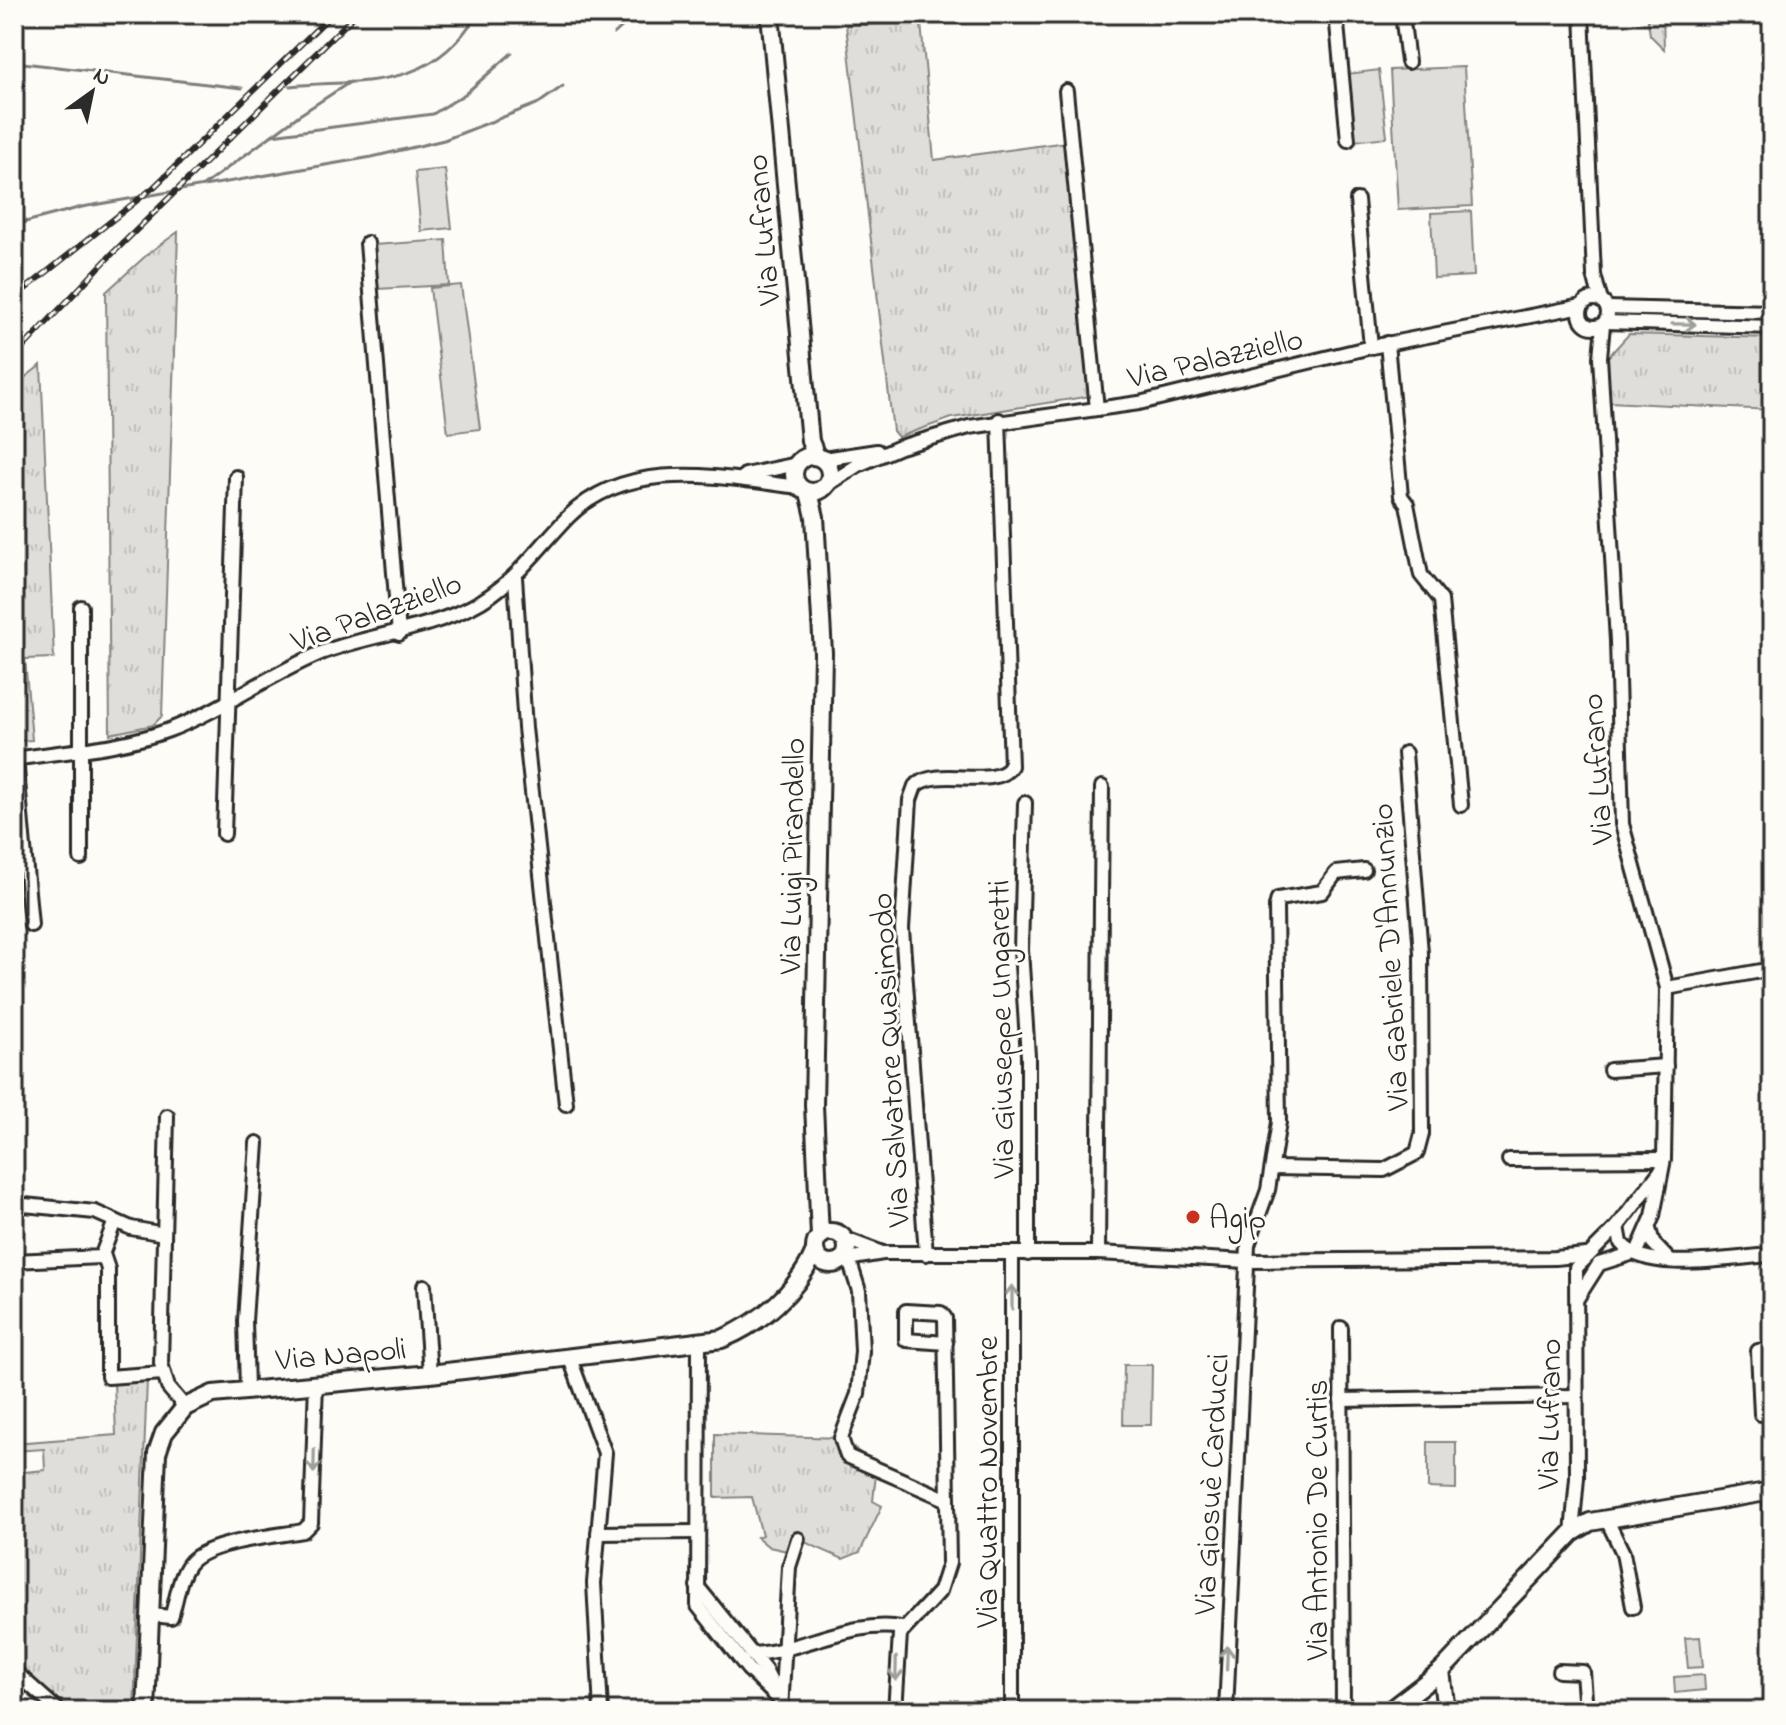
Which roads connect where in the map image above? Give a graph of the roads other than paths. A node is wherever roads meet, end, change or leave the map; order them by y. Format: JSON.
{"nodes":[{"id":1,"x":770,"y":14,"type":"edge"},
{"id":2,"x":1336,"y":14,"type":"edge"},
{"id":3,"x":1402,"y":14,"type":"edge"},
{"id":4,"x":1582,"y":14,"type":"edge"},
{"id":5,"x":1408,"y":62,"type":"dead end"},
{"id":6,"x":1066,"y":91,"type":"dead end"},
{"id":7,"x":1348,"y":140,"type":"dead end"},
{"id":8,"x":1357,"y":200,"type":"dead end"},
{"id":9,"x":367,"y":243,"type":"dead end"},
{"id":10,"x":1594,"y":304,"type":"junction"},
{"id":11,"x":1772,"y":312,"type":"edge"},
{"id":12,"x":1543,"y":316,"type":"junction"},
{"id":13,"x":1596,"y":325,"type":"junction"},
{"id":14,"x":1772,"y":327,"type":"edge"},
{"id":15,"x":1387,"y":343,"type":"junction"},
{"id":16,"x":1371,"y":347,"type":"junction"},
{"id":17,"x":1097,"y":409,"type":"junction"},
{"id":18,"x":999,"y":420,"type":"junction"},
{"id":19,"x":900,"y":447,"type":"junction"},
{"id":20,"x":810,"y":456,"type":"junction"},
{"id":21,"x":236,"y":477,"type":"dead end"},
{"id":22,"x":726,"y":478,"type":"junction"},
{"id":23,"x":814,"y":489,"type":"junction"},
{"id":24,"x":515,"y":577,"type":"junction"},
{"id":25,"x":81,"y":607,"type":"dead end"},
{"id":26,"x":399,"y":634,"type":"junction"},
{"id":27,"x":229,"y":700,"type":"junction"},
{"id":28,"x":83,"y":748,"type":"junction"},
{"id":29,"x":1405,"y":753,"type":"dead end"},
{"id":30,"x":15,"y":759,"type":"edge"},
{"id":31,"x":1102,"y":787,"type":"dead end"},
{"id":32,"x":1025,"y":803,"type":"dead end"},
{"id":33,"x":1461,"y":805,"type":"dead end"},
{"id":34,"x":224,"y":834,"type":"dead end"},
{"id":35,"x":81,"y":858,"type":"dead end"},
{"id":36,"x":1364,"y":870,"type":"dead end"},
{"id":37,"x":31,"y":925,"type":"dead end"},
{"id":38,"x":1772,"y":969,"type":"edge"},
{"id":39,"x":1667,"y":988,"type":"junction"},
{"id":40,"x":1666,"y":1066,"type":"junction"},
{"id":41,"x":1610,"y":1070,"type":"dead end"},
{"id":42,"x":566,"y":1104,"type":"dead end"},
{"id":43,"x":167,"y":1116,"type":"dead end"},
{"id":44,"x":257,"y":1143,"type":"dead end"},
{"id":45,"x":1509,"y":1160,"type":"dead end"},
{"id":46,"x":1662,"y":1165,"type":"junction"},
{"id":47,"x":1272,"y":1168,"type":"junction"},
{"id":48,"x":821,"y":1195,"type":"junction"},
{"id":49,"x":14,"y":1204,"type":"edge"},
{"id":50,"x":1627,"y":1215,"type":"junction"},
{"id":51,"x":115,"y":1221,"type":"junction"},
{"id":52,"x":1650,"y":1225,"type":"junction"},
{"id":53,"x":1618,"y":1226,"type":"junction"},
{"id":54,"x":164,"y":1234,"type":"junction"},
{"id":55,"x":818,"y":1244,"type":"junction"},
{"id":56,"x":841,"y":1252,"type":"junction"},
{"id":57,"x":883,"y":1253,"type":"junction"},
{"id":58,"x":1098,"y":1253,"type":"junction"},
{"id":59,"x":103,"y":1254,"type":"junction"},
{"id":60,"x":926,"y":1254,"type":"junction"},
{"id":61,"x":1012,"y":1254,"type":"junction"},
{"id":62,"x":1028,"y":1254,"type":"junction"},
{"id":63,"x":1634,"y":1254,"type":"junction"},
{"id":64,"x":1586,"y":1255,"type":"junction"},
{"id":65,"x":1772,"y":1255,"type":"edge"},
{"id":66,"x":1555,"y":1258,"type":"junction"},
{"id":67,"x":14,"y":1261,"type":"edge"},
{"id":68,"x":1247,"y":1261,"type":"junction"},
{"id":69,"x":1670,"y":1261,"type":"junction"},
{"id":70,"x":1576,"y":1268,"type":"junction"},
{"id":71,"x":1591,"y":1271,"type":"junction"},
{"id":72,"x":797,"y":1283,"type":"junction"},
{"id":73,"x":424,"y":1286,"type":"dead end"},
{"id":74,"x":1578,"y":1297,"type":"junction"},
{"id":75,"x":1341,"y":1328,"type":"dead end"},
{"id":76,"x":699,"y":1343,"type":"junction"},
{"id":77,"x":946,"y":1343,"type":"dead end"},
{"id":78,"x":1772,"y":1349,"type":"edge"},
{"id":79,"x":569,"y":1356,"type":"junction"},
{"id":80,"x":163,"y":1373,"type":"junction"},
{"id":81,"x":430,"y":1374,"type":"junction"},
{"id":82,"x":316,"y":1383,"type":"junction"},
{"id":83,"x":247,"y":1388,"type":"junction"},
{"id":84,"x":1575,"y":1396,"type":"junction"},
{"id":85,"x":1341,"y":1400,"type":"junction"},
{"id":86,"x":185,"y":1407,"type":"junction"},
{"id":87,"x":1761,"y":1414,"type":"dead end"},
{"id":88,"x":1771,"y":1491,"type":"edge"},
{"id":89,"x":948,"y":1500,"type":"junction"},
{"id":90,"x":1606,"y":1518,"type":"junction"},
{"id":91,"x":1772,"y":1519,"type":"edge"},
{"id":92,"x":697,"y":1532,"type":"junction"},
{"id":93,"x":598,"y":1533,"type":"junction"},
{"id":94,"x":1572,"y":1533,"type":"junction"},
{"id":95,"x":798,"y":1539,"type":"dead end"},
{"id":96,"x":697,"y":1586,"type":"junction"},
{"id":97,"x":1633,"y":1607,"type":"dead end"},
{"id":98,"x":152,"y":1615,"type":"junction"},
{"id":99,"x":902,"y":1628,"type":"junction"},
{"id":100,"x":785,"y":1648,"type":"junction"},
{"id":101,"x":751,"y":1654,"type":"junction"},
{"id":102,"x":748,"y":1669,"type":"junction"},
{"id":103,"x":765,"y":1670,"type":"junction"},
{"id":104,"x":14,"y":1671,"type":"edge"},
{"id":105,"x":1441,"y":1671,"type":"junction"},
{"id":106,"x":1559,"y":1671,"type":"dead end"},
{"id":107,"x":781,"y":1707,"type":"edge"},
{"id":108,"x":59,"y":1711,"type":"edge"},
{"id":109,"x":146,"y":1711,"type":"edge"},
{"id":110,"x":601,"y":1711,"type":"edge"},
{"id":111,"x":895,"y":1711,"type":"edge"},
{"id":112,"x":1012,"y":1711,"type":"edge"},
{"id":113,"x":1226,"y":1711,"type":"edge"},
{"id":114,"x":1343,"y":1711,"type":"edge"},
{"id":115,"x":1389,"y":1711,"type":"edge"},
{"id":116,"x":1446,"y":1711,"type":"edge"},
{"id":117,"x":1586,"y":1711,"type":"edge"}],
"edges":[{"from":1,"to":20,"type":"street","name":"Via Lufrano"},
{"from":2,"to":7,"type":"street"},
{"from":3,"to":5,"type":"street"},
{"from":4,"to":10,"type":"street"},
{"from":6,"to":17,"type":"street"},
{"from":8,"to":16,"type":"street"},
{"from":9,"to":26,"type":"street"},
{"from":10,"to":11,"type":"street","name":"Via Palazziello"},
{"from":10,"to":12,"type":"street","name":"Via Palazziello"},
{"from":10,"to":13,"type":"street"},
{"from":10,"to":13,"type":"street"},
{"from":12,"to":13,"type":"street","name":"Via Palazziello"},
{"from":12,"to":15,"type":"street","name":"Via Palazziello"},
{"from":13,"to":14,"type":"street","name":"Via Palazziello","one_way":true},
{"from":13,"to":39,"type":"street","name":"Via Lufrano"},
{"from":15,"to":16,"type":"street","name":"Via Palazziello"},
{"from":15,"to":33,"type":"street"},
{"from":16,"to":17,"type":"street","name":"Via Palazziello"},
{"from":17,"to":18,"type":"street","name":"Via Palazziello"},
{"from":18,"to":19,"type":"street","name":"Via Palazziello"},
{"from":18,"to":60,"type":"street","name":"Via Salvatore Quasimodo"},
{"from":19,"to":20,"type":"street","name":"Via Palazziello"},
{"from":19,"to":23,"type":"street","name":"Via Palazziello"},
{"from":20,"to":22,"type":"street","name":"Via Palazziello"},
{"from":20,"to":23,"type":"street"},
{"from":20,"to":23,"type":"street"},
{"from":21,"to":27,"type":"street"},
{"from":22,"to":23,"type":"street","name":"Via Palazziello"},
{"from":22,"to":24,"type":"street","name":"Via Palazziello"},
{"from":23,"to":48,"type":"street","name":"Via Luigi Pirandello"},
{"from":24,"to":26,"type":"street","name":"Via Palazziello"},
{"from":24,"to":42,"type":"street"},
{"from":25,"to":28,"type":"street"},
{"from":26,"to":27,"type":"street","name":"Via Palazziello"},
{"from":27,"to":28,"type":"street","name":"Via Palazziello"},
{"from":27,"to":34,"type":"street"},
{"from":28,"to":30,"type":"street","name":"Via Palazziello"},
{"from":28,"to":35,"type":"street"},
{"from":29,"to":47,"type":"street","name":"Via Gabriele D'Annunzio"},
{"from":30,"to":37,"type":"street"},
{"from":31,"to":58,"type":"street"},
{"from":32,"to":62,"type":"street","name":"Via Giuseppe Ungaretti"},
{"from":36,"to":47,"type":"street","name":"Via Gabriele D'Annunzio"},
{"from":38,"to":39,"type":"street"},
{"from":39,"to":40,"type":"street","name":"Via Lufrano"},
{"from":40,"to":41,"type":"street"},
{"from":40,"to":46,"type":"street","name":"Via Lufrano"},
{"from":43,"to":54,"type":"street"},
{"from":44,"to":83,"type":"street"},
{"from":45,"to":46,"type":"street"},
{"from":46,"to":50,"type":"street"},
{"from":46,"to":52,"type":"street","name":"Via Lufrano"},
{"from":47,"to":68,"type":"street","name":"Via Gabriele D'Annunzio"},
{"from":48,"to":55,"type":"street","name":"Via Luigi Pirandello"},
{"from":48,"to":56,"type":"street","name":"Via Luigi Pirandello"},
{"from":49,"to":51,"type":"street"},
{"from":50,"to":52,"type":"street"},
{"from":50,"to":53,"type":"street"},
{"from":51,"to":54,"type":"street"},
{"from":51,"to":59,"type":"street"},
{"from":52,"to":63,"type":"street","name":"Via Lufrano"},
{"from":52,"to":69,"type":"street"},
{"from":53,"to":63,"type":"street"},
{"from":53,"to":64,"type":"street"},
{"from":54,"to":80,"type":"street"},
{"from":55,"to":56,"type":"street"},
{"from":55,"to":56,"type":"street"},
{"from":55,"to":72,"type":"street","name":"Via Napoli"},
{"from":56,"to":57,"type":"street"},
{"from":56,"to":57,"type":"street"},
{"from":56,"to":72,"type":"street","name":"Via Napoli"},
{"from":56,"to":89,"type":"street"},
{"from":57,"to":60,"type":"street"},
{"from":58,"to":62,"type":"street"},
{"from":58,"to":68,"type":"street"},
{"from":59,"to":67,"type":"street"},
{"from":59,"to":80,"type":"street"},
{"from":60,"to":61,"type":"street"},
{"from":61,"to":62,"type":"street"},
{"from":112,"to":61,"type":"street","name":"Via Quattro Novembre","one_way":true},
{"from":63,"to":69,"type":"street"},
{"from":63,"to":71,"type":"street"},
{"from":64,"to":66,"type":"street"},
{"from":64,"to":70,"type":"street"},
{"from":65,"to":69,"type":"street"},
{"from":66,"to":68,"type":"street"},
{"from":66,"to":70,"type":"street"},
{"from":113,"to":68,"type":"street","name":"Via Giosuè Carducci","one_way":true},
{"from":70,"to":71,"type":"street"},
{"from":70,"to":74,"type":"street","name":"Via Lufrano"},
{"from":71,"to":74,"type":"street","name":"Via Lufrano"},
{"from":72,"to":76,"type":"street","name":"Via Napoli"},
{"from":73,"to":81,"type":"street"},
{"from":74,"to":84,"type":"street","name":"Via Lufrano"},
{"from":75,"to":85,"type":"street","name":"Via Antonio De Curtis"},
{"from":76,"to":79,"type":"street","name":"Via Napoli"},
{"from":76,"to":92,"type":"street"},
{"from":77,"to":89,"type":"street"},
{"from":78,"to":87,"type":"street"},
{"from":79,"to":81,"type":"street","name":"Via Napoli"},
{"from":79,"to":93,"type":"street"},
{"from":80,"to":86,"type":"street"},
{"from":81,"to":82,"type":"street","name":"Via Napoli"},
{"from":82,"to":83,"type":"street","name":"Via Napoli"},
{"from":82,"to":98,"type":"street","one_way":true},
{"from":83,"to":86,"type":"street","name":"Via Napoli"},
{"from":84,"to":85,"type":"street"},
{"from":84,"to":94,"type":"street","name":"Via Lufrano"},
{"from":85,"to":114,"type":"street","name":"Via Antonio De Curtis"},
{"from":86,"to":98,"type":"street"},
{"from":88,"to":90,"type":"street"},
{"from":88,"to":91,"type":"street"},
{"from":89,"to":99,"type":"street"},
{"from":90,"to":94,"type":"street"},
{"from":90,"to":97,"type":"street"},
{"from":92,"to":93,"type":"street"},
{"from":92,"to":96,"type":"street"},
{"from":93,"to":110,"type":"street"},
{"from":94,"to":105,"type":"street"},
{"from":95,"to":100,"type":"street"},
{"from":96,"to":101,"type":"street"},
{"from":96,"to":102,"type":"street"},
{"from":98,"to":109,"type":"street"},
{"from":99,"to":100,"type":"street"},
{"from":99,"to":111,"type":"street","one_way":true},
{"from":100,"to":101,"type":"street"},
{"from":100,"to":103,"type":"street"},
{"from":100,"to":107,"type":"street"},
{"from":101,"to":103,"type":"street"},
{"from":102,"to":103,"type":"street"},
{"from":102,"to":107,"type":"street"},
{"from":103,"to":107,"type":"street"},
{"from":104,"to":108,"type":"street"},
{"from":105,"to":115,"type":"street"},
{"from":105,"to":116,"type":"street"},
{"from":106,"to":117,"type":"street"}]}
